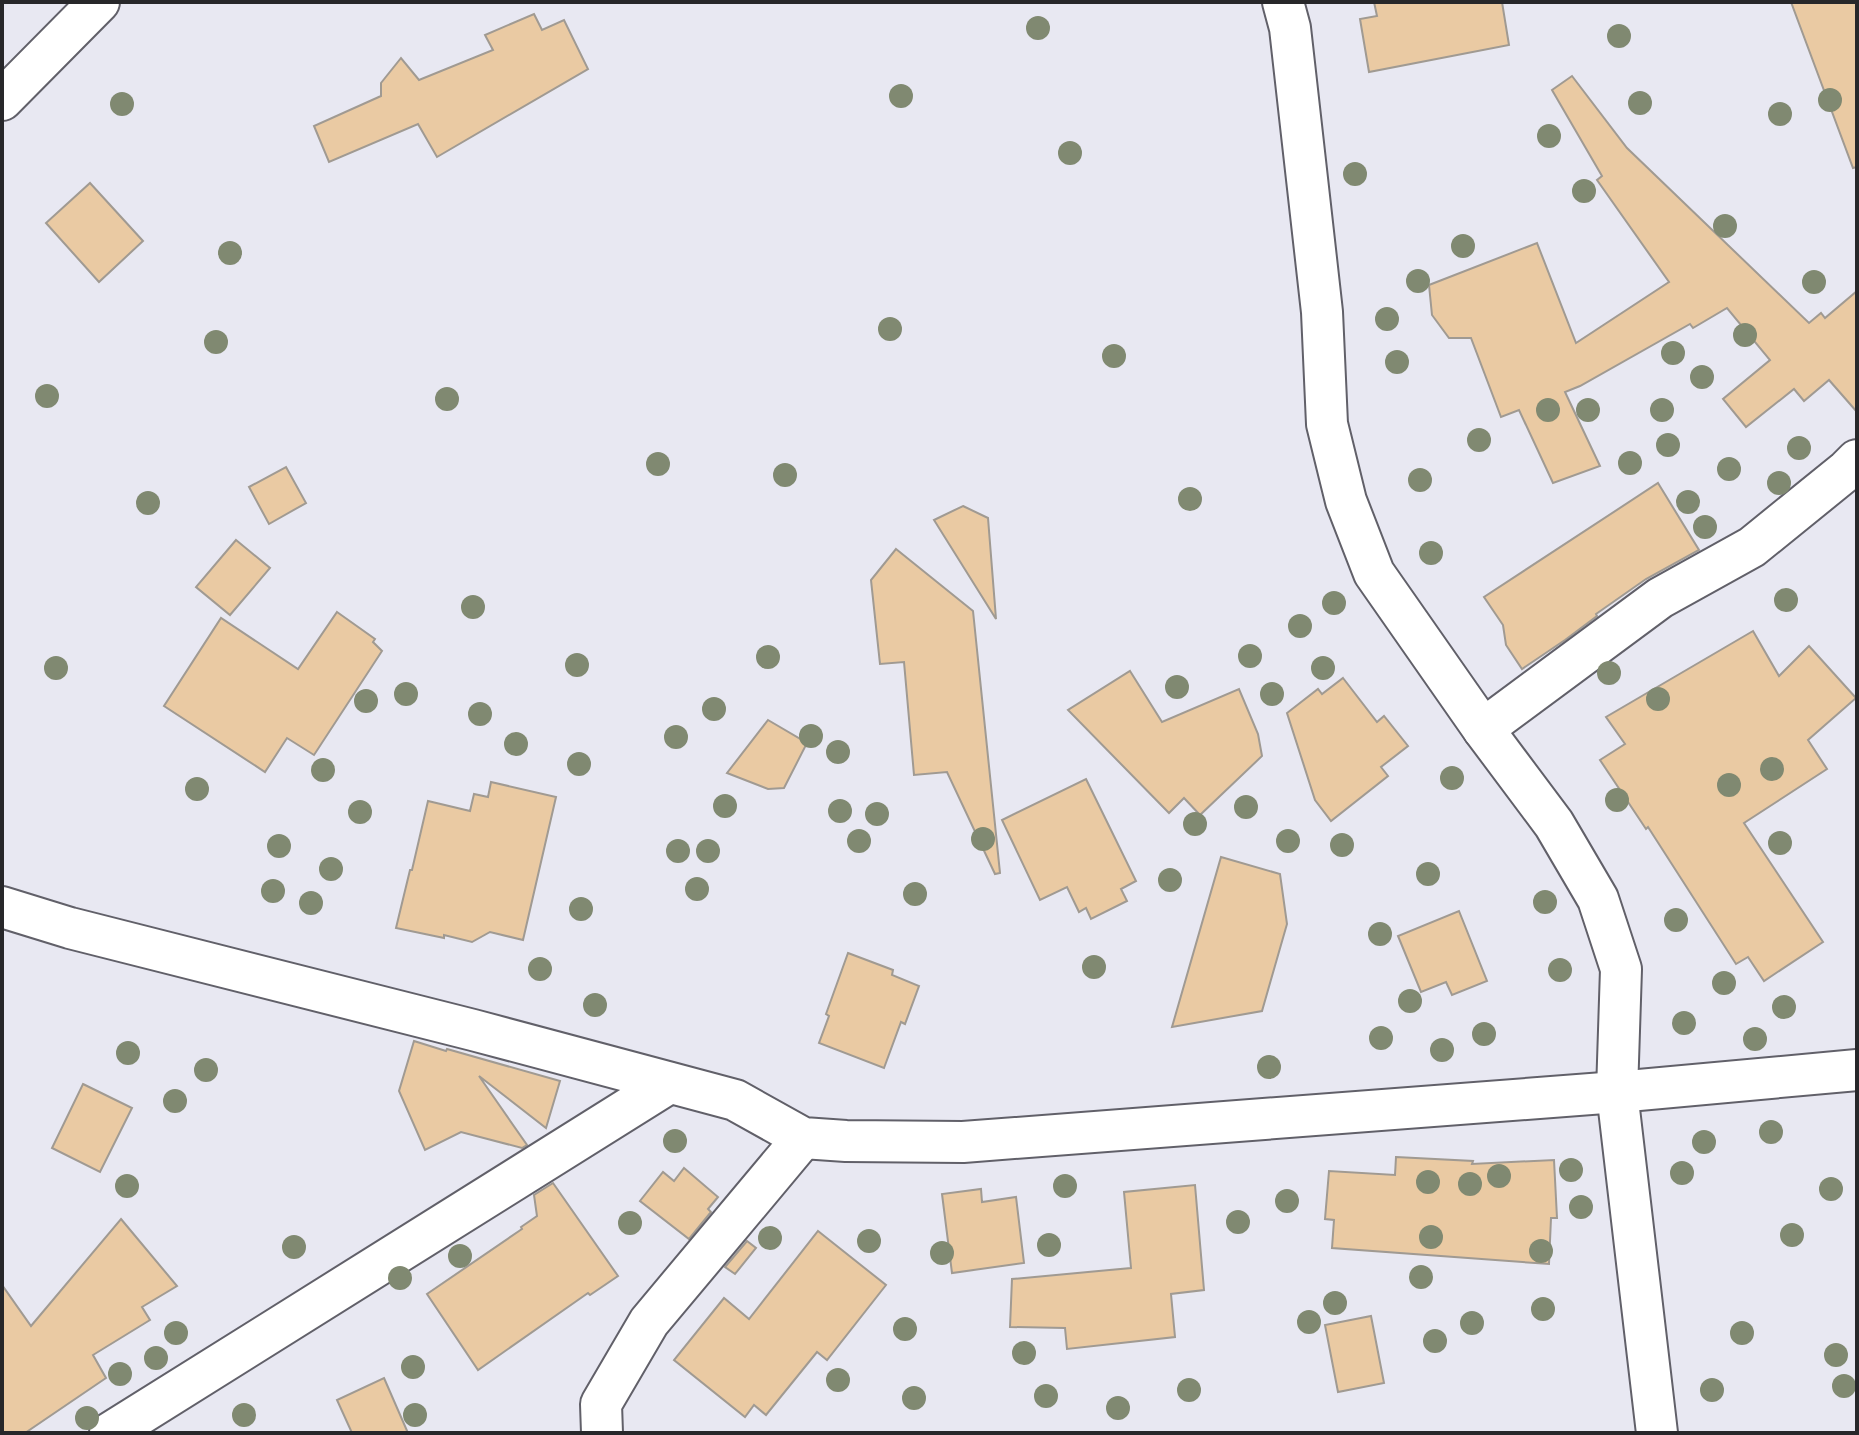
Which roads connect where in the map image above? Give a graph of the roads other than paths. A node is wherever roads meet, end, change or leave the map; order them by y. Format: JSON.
{"nodes":[{"id":1,"x":99,"y":2,"type":"edge"},
{"id":2,"x":1283,"y":2,"type":"edge"},
{"id":3,"x":2,"y":100,"type":"edge"},
{"id":4,"x":1857,"y":460,"type":"edge"},
{"id":5,"x":1483,"y":729,"type":"junction"},
{"id":6,"x":2,"y":907,"type":"edge"},
{"id":7,"x":1857,"y":1070,"type":"edge"},
{"id":8,"x":669,"y":1083,"type":"junction"},
{"id":9,"x":1617,"y":1092,"type":"junction"},
{"id":10,"x":803,"y":1138,"type":"junction"},
{"id":11,"x":110,"y":1433,"type":"edge"},
{"id":12,"x":602,"y":1433,"type":"edge"},
{"id":13,"x":1657,"y":1433,"type":"edge"}],
"edges":[{"from":1,"to":3,"type":"street"},
{"from":2,"to":5,"type":"street"},
{"from":4,"to":5,"type":"street"},
{"from":5,"to":9,"type":"street"},
{"from":6,"to":8,"type":"street"},
{"from":7,"to":9,"type":"street"},
{"from":8,"to":10,"type":"street"},
{"from":8,"to":11,"type":"street"},
{"from":9,"to":10,"type":"street"},
{"from":9,"to":13,"type":"street"},
{"from":10,"to":12,"type":"street"}]}
